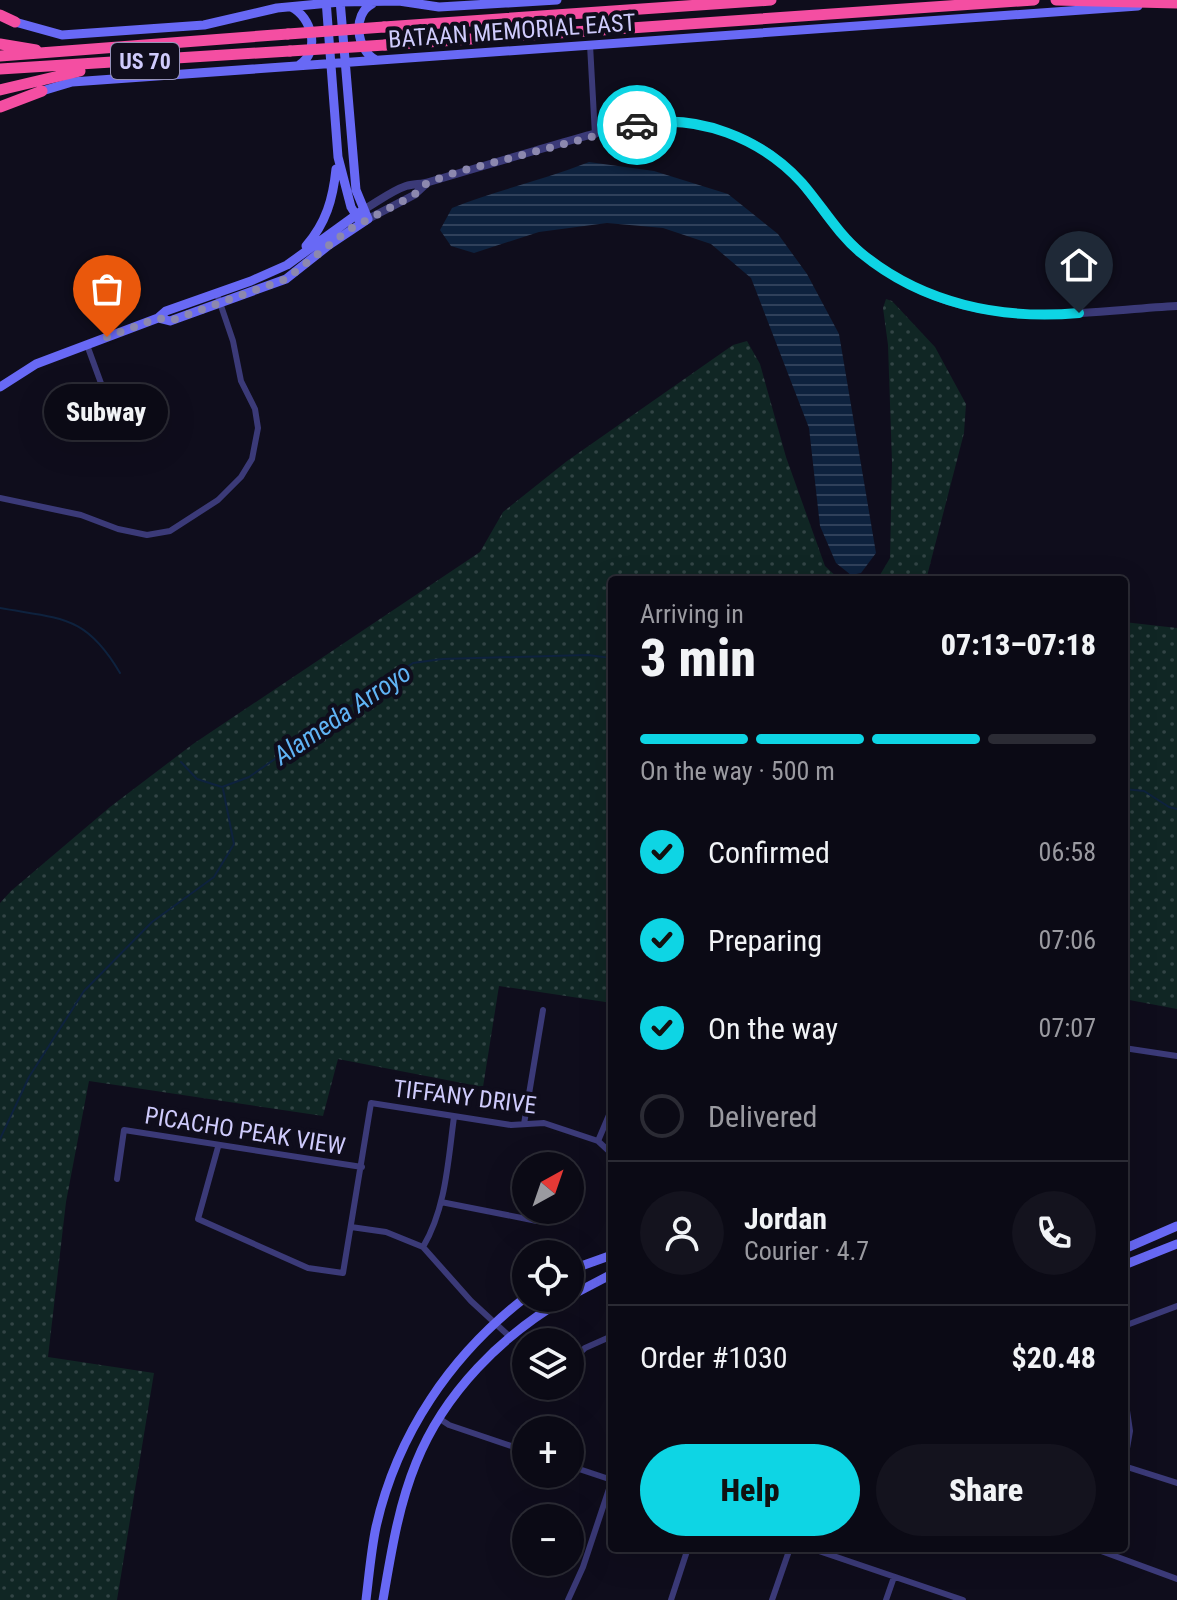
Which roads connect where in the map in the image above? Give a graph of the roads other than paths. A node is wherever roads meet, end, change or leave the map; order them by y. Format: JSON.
{"nodes":[{"id":1,"x":557,"y":0,"type":"edge"},
{"id":2,"x":771,"y":0,"type":"edge"},
{"id":3,"x":1034,"y":0,"type":"edge"},
{"id":4,"x":1056,"y":0,"type":"edge"},
{"id":5,"x":340,"y":1,"type":"edge"},
{"id":6,"x":326,"y":2,"type":"edge"},
{"id":7,"x":375,"y":2,"type":"junction"},
{"id":8,"x":1177,"y":3,"type":"edge"},
{"id":9,"x":290,"y":7,"type":"junction"},
{"id":10,"x":0,"y":15,"type":"edge"},
{"id":11,"x":15,"y":22,"type":"joint"},
{"id":12,"x":0,"y":44,"type":"edge"},
{"id":13,"x":590,"y":45,"type":"junction"},
{"id":14,"x":44,"y":53,"type":"junction"},
{"id":15,"x":0,"y":56,"type":"edge"},
{"id":16,"x":376,"y":60,"type":"junction"},
{"id":17,"x":135,"y":62,"type":"junction"},
{"id":18,"x":332,"y":63,"type":"junction"},
{"id":19,"x":345,"y":63,"type":"junction"},
{"id":20,"x":299,"y":65,"type":"junction"},
{"id":21,"x":0,"y":69,"type":"edge"},
{"id":22,"x":4,"y":89,"type":"edge"},
{"id":23,"x":42,"y":91,"type":"joint"},
{"id":24,"x":0,"y":107,"type":"edge"},
{"id":25,"x":595,"y":135,"type":"junction"},
{"id":26,"x":337,"y":144,"type":"junction"},
{"id":27,"x":351,"y":144,"type":"junction"},
{"id":28,"x":338,"y":157,"type":"junction"},
{"id":29,"x":362,"y":217,"type":"junction"},
{"id":30,"x":287,"y":265,"type":"junction"},
{"id":31,"x":218,"y":299,"type":"junction"},
{"id":32,"x":1177,"y":306,"type":"edge"},
{"id":33,"x":87,"y":345,"type":"junction"},
{"id":34,"x":102,"y":386,"type":"dead end"},
{"id":35,"x":0,"y":387,"type":"edge"},
{"id":36,"x":0,"y":498,"type":"edge"},
{"id":37,"x":543,"y":1010,"type":"dead end"},
{"id":38,"x":1128,"y":1049,"type":"edge"},
{"id":39,"x":1177,"y":1056,"type":"edge"},
{"id":40,"x":454,"y":1117,"type":"junction"},
{"id":41,"x":608,"y":1117,"type":"edge"},
{"id":42,"x":524,"y":1124,"type":"junction"},
{"id":43,"x":598,"y":1141,"type":"junction"},
{"id":44,"x":218,"y":1147,"type":"junction"},
{"id":45,"x":608,"y":1150,"type":"edge"},
{"id":46,"x":362,"y":1167,"type":"junction"},
{"id":47,"x":117,"y":1179,"type":"dead end"},
{"id":48,"x":441,"y":1202,"type":"junction"},
{"id":49,"x":512,"y":1216,"type":"edge"},
{"id":50,"x":1177,"y":1226,"type":"edge"},
{"id":51,"x":351,"y":1227,"type":"junction"},
{"id":52,"x":1177,"y":1244,"type":"edge"},
{"id":53,"x":423,"y":1247,"type":"junction"},
{"id":54,"x":1128,"y":1247,"type":"edge"},
{"id":55,"x":608,"y":1256,"type":"edge"},
{"id":56,"x":1128,"y":1263,"type":"edge"},
{"id":57,"x":584,"y":1265,"type":"edge"},
{"id":58,"x":608,"y":1276,"type":"edge"},
{"id":59,"x":584,"y":1289,"type":"edge"},
{"id":60,"x":1177,"y":1306,"type":"edge"},
{"id":61,"x":512,"y":1308,"type":"edge"},
{"id":62,"x":545,"y":1312,"type":"edge"},
{"id":63,"x":494,"y":1322,"type":"junction"},
{"id":64,"x":1128,"y":1324,"type":"edge"},
{"id":65,"x":509,"y":1336,"type":"junction"},
{"id":66,"x":608,"y":1338,"type":"edge"},
{"id":67,"x":584,"y":1349,"type":"edge"},
{"id":68,"x":1128,"y":1417,"type":"edge"},
{"id":69,"x":440,"y":1419,"type":"junction"},
{"id":70,"x":1128,"y":1443,"type":"edge"},
{"id":71,"x":512,"y":1446,"type":"edge"},
{"id":72,"x":1128,"y":1467,"type":"edge"},
{"id":73,"x":584,"y":1471,"type":"edge"},
{"id":74,"x":608,"y":1479,"type":"edge"},
{"id":75,"x":1177,"y":1483,"type":"edge"},
{"id":76,"x":608,"y":1492,"type":"edge"},
{"id":77,"x":687,"y":1552,"type":"edge"},
{"id":78,"x":789,"y":1552,"type":"edge"},
{"id":79,"x":822,"y":1552,"type":"edge"},
{"id":80,"x":1104,"y":1552,"type":"edge"},
{"id":81,"x":369,"y":1577,"type":"junction"},
{"id":82,"x":894,"y":1577,"type":"junction"},
{"id":83,"x":1177,"y":1579,"type":"edge"},
{"id":84,"x":387,"y":1580,"type":"junction"},
{"id":85,"x":366,"y":1600,"type":"edge"},
{"id":86,"x":383,"y":1600,"type":"edge"},
{"id":87,"x":568,"y":1600,"type":"edge"},
{"id":88,"x":671,"y":1600,"type":"edge"},
{"id":89,"x":772,"y":1600,"type":"edge"},
{"id":90,"x":886,"y":1600,"type":"edge"},
{"id":91,"x":963,"y":1600,"type":"edge"}],
"edges":[{"from":1,"to":7,"type":"main road"},
{"from":2,"to":14,"type":"highway","number":"US 70","bridge":true},
{"from":3,"to":17,"type":"highway","number":"US 70","bridge":true},
{"from":4,"to":8,"type":"highway"},
{"from":5,"to":6,"type":"main road"},
{"from":5,"to":7,"type":"main road"},
{"from":5,"to":19,"type":"main road"},
{"from":6,"to":9,"type":"main road"},
{"from":6,"to":18,"type":"main road"},
{"from":7,"to":16,"type":"main road"},
{"from":8,"to":13,"type":"main road","name":"BATAAN MEMORIAL EAST"},
{"from":9,"to":11,"type":"main road"},
{"from":9,"to":20,"type":"main road"},
{"from":10,"to":11,"type":"highway"},
{"from":12,"to":14,"type":"highway"},
{"from":13,"to":16,"type":"main road","name":"BATAAN MEMORIAL EAST"},
{"from":13,"to":25,"type":"street"},
{"from":14,"to":15,"type":"highway","number":"US 70"},
{"from":16,"to":19,"type":"main road","name":"BATAAN MEMORIAL EAST"},
{"from":17,"to":21,"type":"highway","number":"US 70"},
{"from":17,"to":22,"type":"highway"},
{"from":18,"to":19,"type":"main road","name":"BATAAN MEMORIAL EAST"},
{"from":18,"to":20,"type":"main road","name":"BATAAN MEMORIAL EAST"},
{"from":18,"to":26,"type":"main road"},
{"from":19,"to":27,"type":"main road"},
{"from":20,"to":23,"type":"main road","name":"BATAAN MEMORIAL EAST"},
{"from":23,"to":24,"type":"highway"},
{"from":25,"to":29,"type":"street"},
{"from":25,"to":32,"type":"street"},
{"from":26,"to":27,"type":"main road"},
{"from":26,"to":28,"type":"main road"},
{"from":27,"to":29,"type":"main road"},
{"from":28,"to":29,"type":"main road"},
{"from":28,"to":30,"type":"main road"},
{"from":29,"to":30,"type":"main road"},
{"from":29,"to":31,"type":"main road"},
{"from":30,"to":31,"type":"main road"},
{"from":31,"to":33,"type":"main road"},
{"from":31,"to":36,"type":"street"},
{"from":33,"to":34,"type":"street"},
{"from":33,"to":35,"type":"main road"},
{"from":37,"to":42,"type":"street"},
{"from":38,"to":39,"type":"street"},
{"from":40,"to":42,"type":"street","name":"TIFFANY DRIVE"},
{"from":40,"to":46,"type":"street","name":"TIFFANY DRIVE"},
{"from":40,"to":48,"type":"street"},
{"from":41,"to":43,"type":"street"},
{"from":42,"to":43,"type":"street","name":"TIFFANY DRIVE"},
{"from":43,"to":45,"type":"street","name":"TIFFANY DRIVE"},
{"from":44,"to":46,"type":"street","name":"PICACHO PEAK VIEW"},
{"from":44,"to":47,"type":"street","name":"PICACHO PEAK VIEW"},
{"from":44,"to":51,"type":"street"},
{"from":46,"to":51,"type":"street"},
{"from":48,"to":49,"type":"street"},
{"from":48,"to":53,"type":"street"},
{"from":50,"to":54,"type":"main road"},
{"from":51,"to":53,"type":"street"},
{"from":52,"to":56,"type":"main road"},
{"from":53,"to":63,"type":"street"},
{"from":55,"to":57,"type":"main road"},
{"from":58,"to":59,"type":"main road"},
{"from":60,"to":64,"type":"street"},
{"from":61,"to":63,"type":"main road"},
{"from":62,"to":65,"type":"main road"},
{"from":63,"to":65,"type":"street"},
{"from":63,"to":81,"type":"main road"},
{"from":65,"to":69,"type":"main road"},
{"from":66,"to":67,"type":"street"},
{"from":68,"to":70,"type":"street"},
{"from":69,"to":71,"type":"street"},
{"from":69,"to":84,"type":"main road"},
{"from":72,"to":75,"type":"street"},
{"from":73,"to":74,"type":"street"},
{"from":76,"to":87,"type":"street"},
{"from":77,"to":88,"type":"street"},
{"from":78,"to":89,"type":"street"},
{"from":79,"to":82,"type":"street"},
{"from":80,"to":83,"type":"street"},
{"from":81,"to":84,"type":"street"},
{"from":81,"to":85,"type":"main road"},
{"from":82,"to":90,"type":"street"},
{"from":82,"to":91,"type":"street"},
{"from":84,"to":86,"type":"main road"}]}
